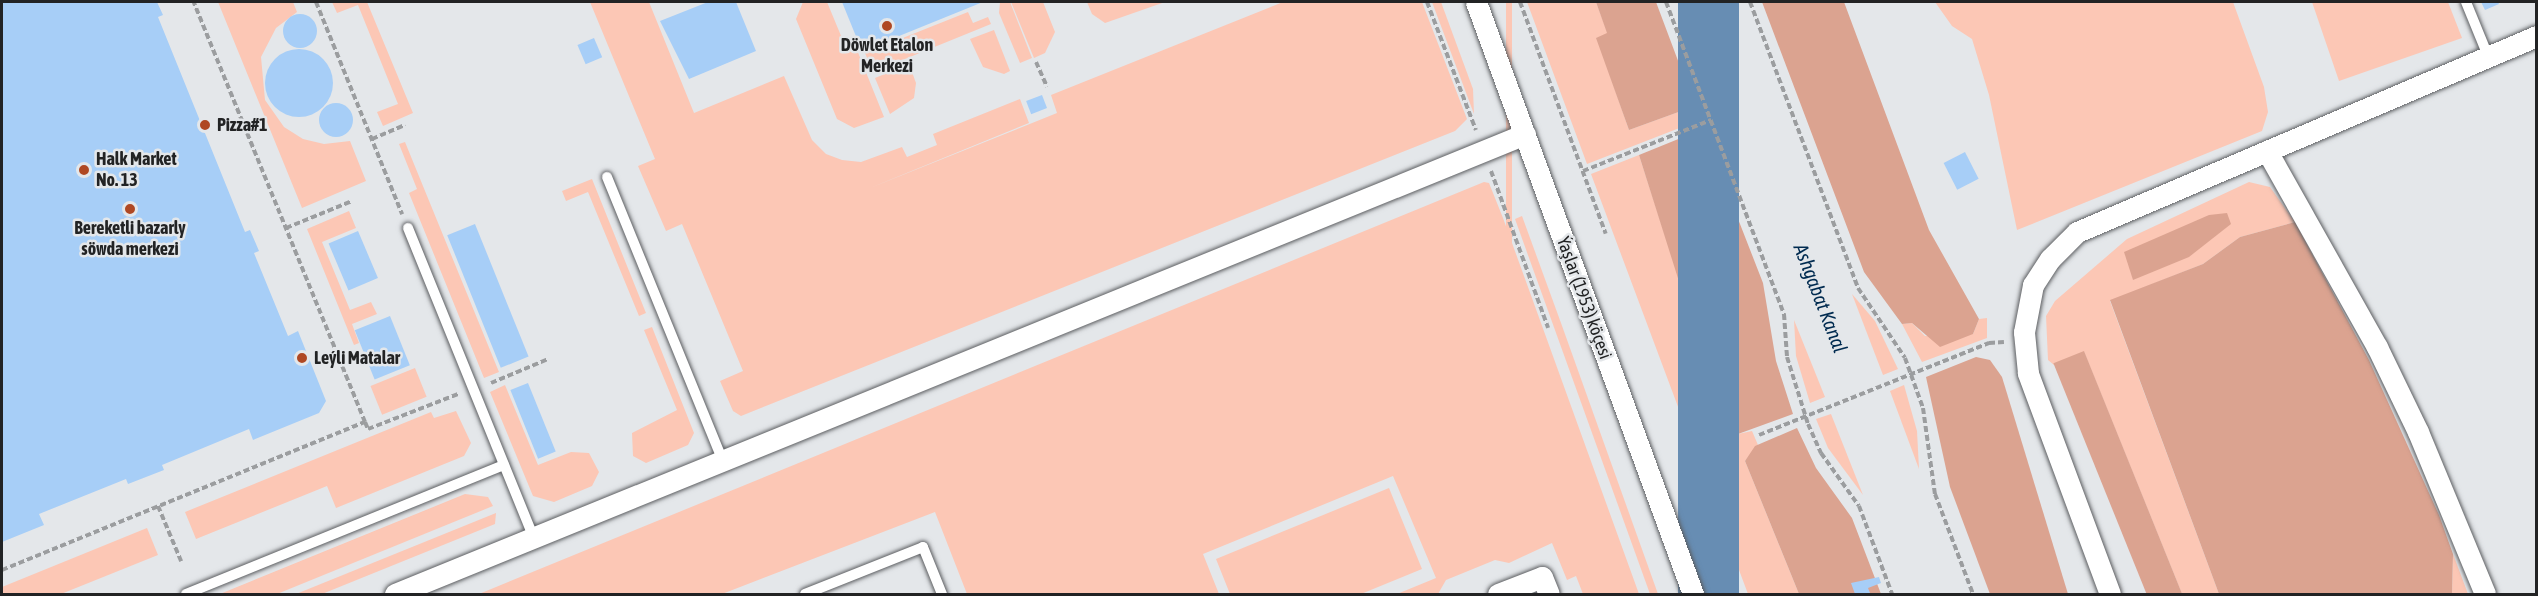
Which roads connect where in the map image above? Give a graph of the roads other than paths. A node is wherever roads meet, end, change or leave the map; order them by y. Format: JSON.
{"nodes":[{"id":1,"x":1476,"y":2,"type":"edge"},
{"id":2,"x":2466,"y":2,"type":"edge"},
{"id":3,"x":2536,"y":36,"type":"edge"},
{"id":4,"x":2488,"y":56,"type":"junction"},
{"id":5,"x":1525,"y":134,"type":"junction"},
{"id":6,"x":2267,"y":151,"type":"junction"},
{"id":7,"x":607,"y":177,"type":"dead end"},
{"id":8,"x":408,"y":228,"type":"road end"},
{"id":9,"x":723,"y":461,"type":"junction"},
{"id":10,"x":504,"y":465,"type":"junction"},
{"id":11,"x":534,"y":538,"type":"junction"},
{"id":12,"x":1545,"y":586,"type":"edge"},
{"id":13,"x":186,"y":594,"type":"edge"},
{"id":14,"x":395,"y":594,"type":"edge"},
{"id":15,"x":805,"y":594,"type":"edge"},
{"id":16,"x":942,"y":594,"type":"edge"},
{"id":17,"x":1498,"y":594,"type":"edge"},
{"id":18,"x":1693,"y":594,"type":"edge"},
{"id":19,"x":2110,"y":594,"type":"edge"},
{"id":20,"x":2485,"y":594,"type":"edge"}],
"edges":[{"from":1,"to":5,"type":"street","name":"Ýaşlar (1953) köçesi"},
{"from":2,"to":4,"type":"lane"},
{"from":3,"to":4,"type":"street"},
{"from":4,"to":6,"type":"street"},
{"from":5,"to":9,"type":"street"},
{"from":5,"to":18,"type":"street","name":"Ýaşlar (1953) köçesi"},
{"from":6,"to":19,"type":"street"},
{"from":6,"to":20,"type":"street"},
{"from":7,"to":9,"type":"lane"},
{"from":8,"to":10,"type":"lane"},
{"from":9,"to":11,"type":"street"},
{"from":10,"to":11,"type":"lane"},
{"from":10,"to":13,"type":"lane"},
{"from":11,"to":14,"type":"street"},
{"from":12,"to":17,"type":"street"},
{"from":15,"to":16,"type":"lane"}]}
